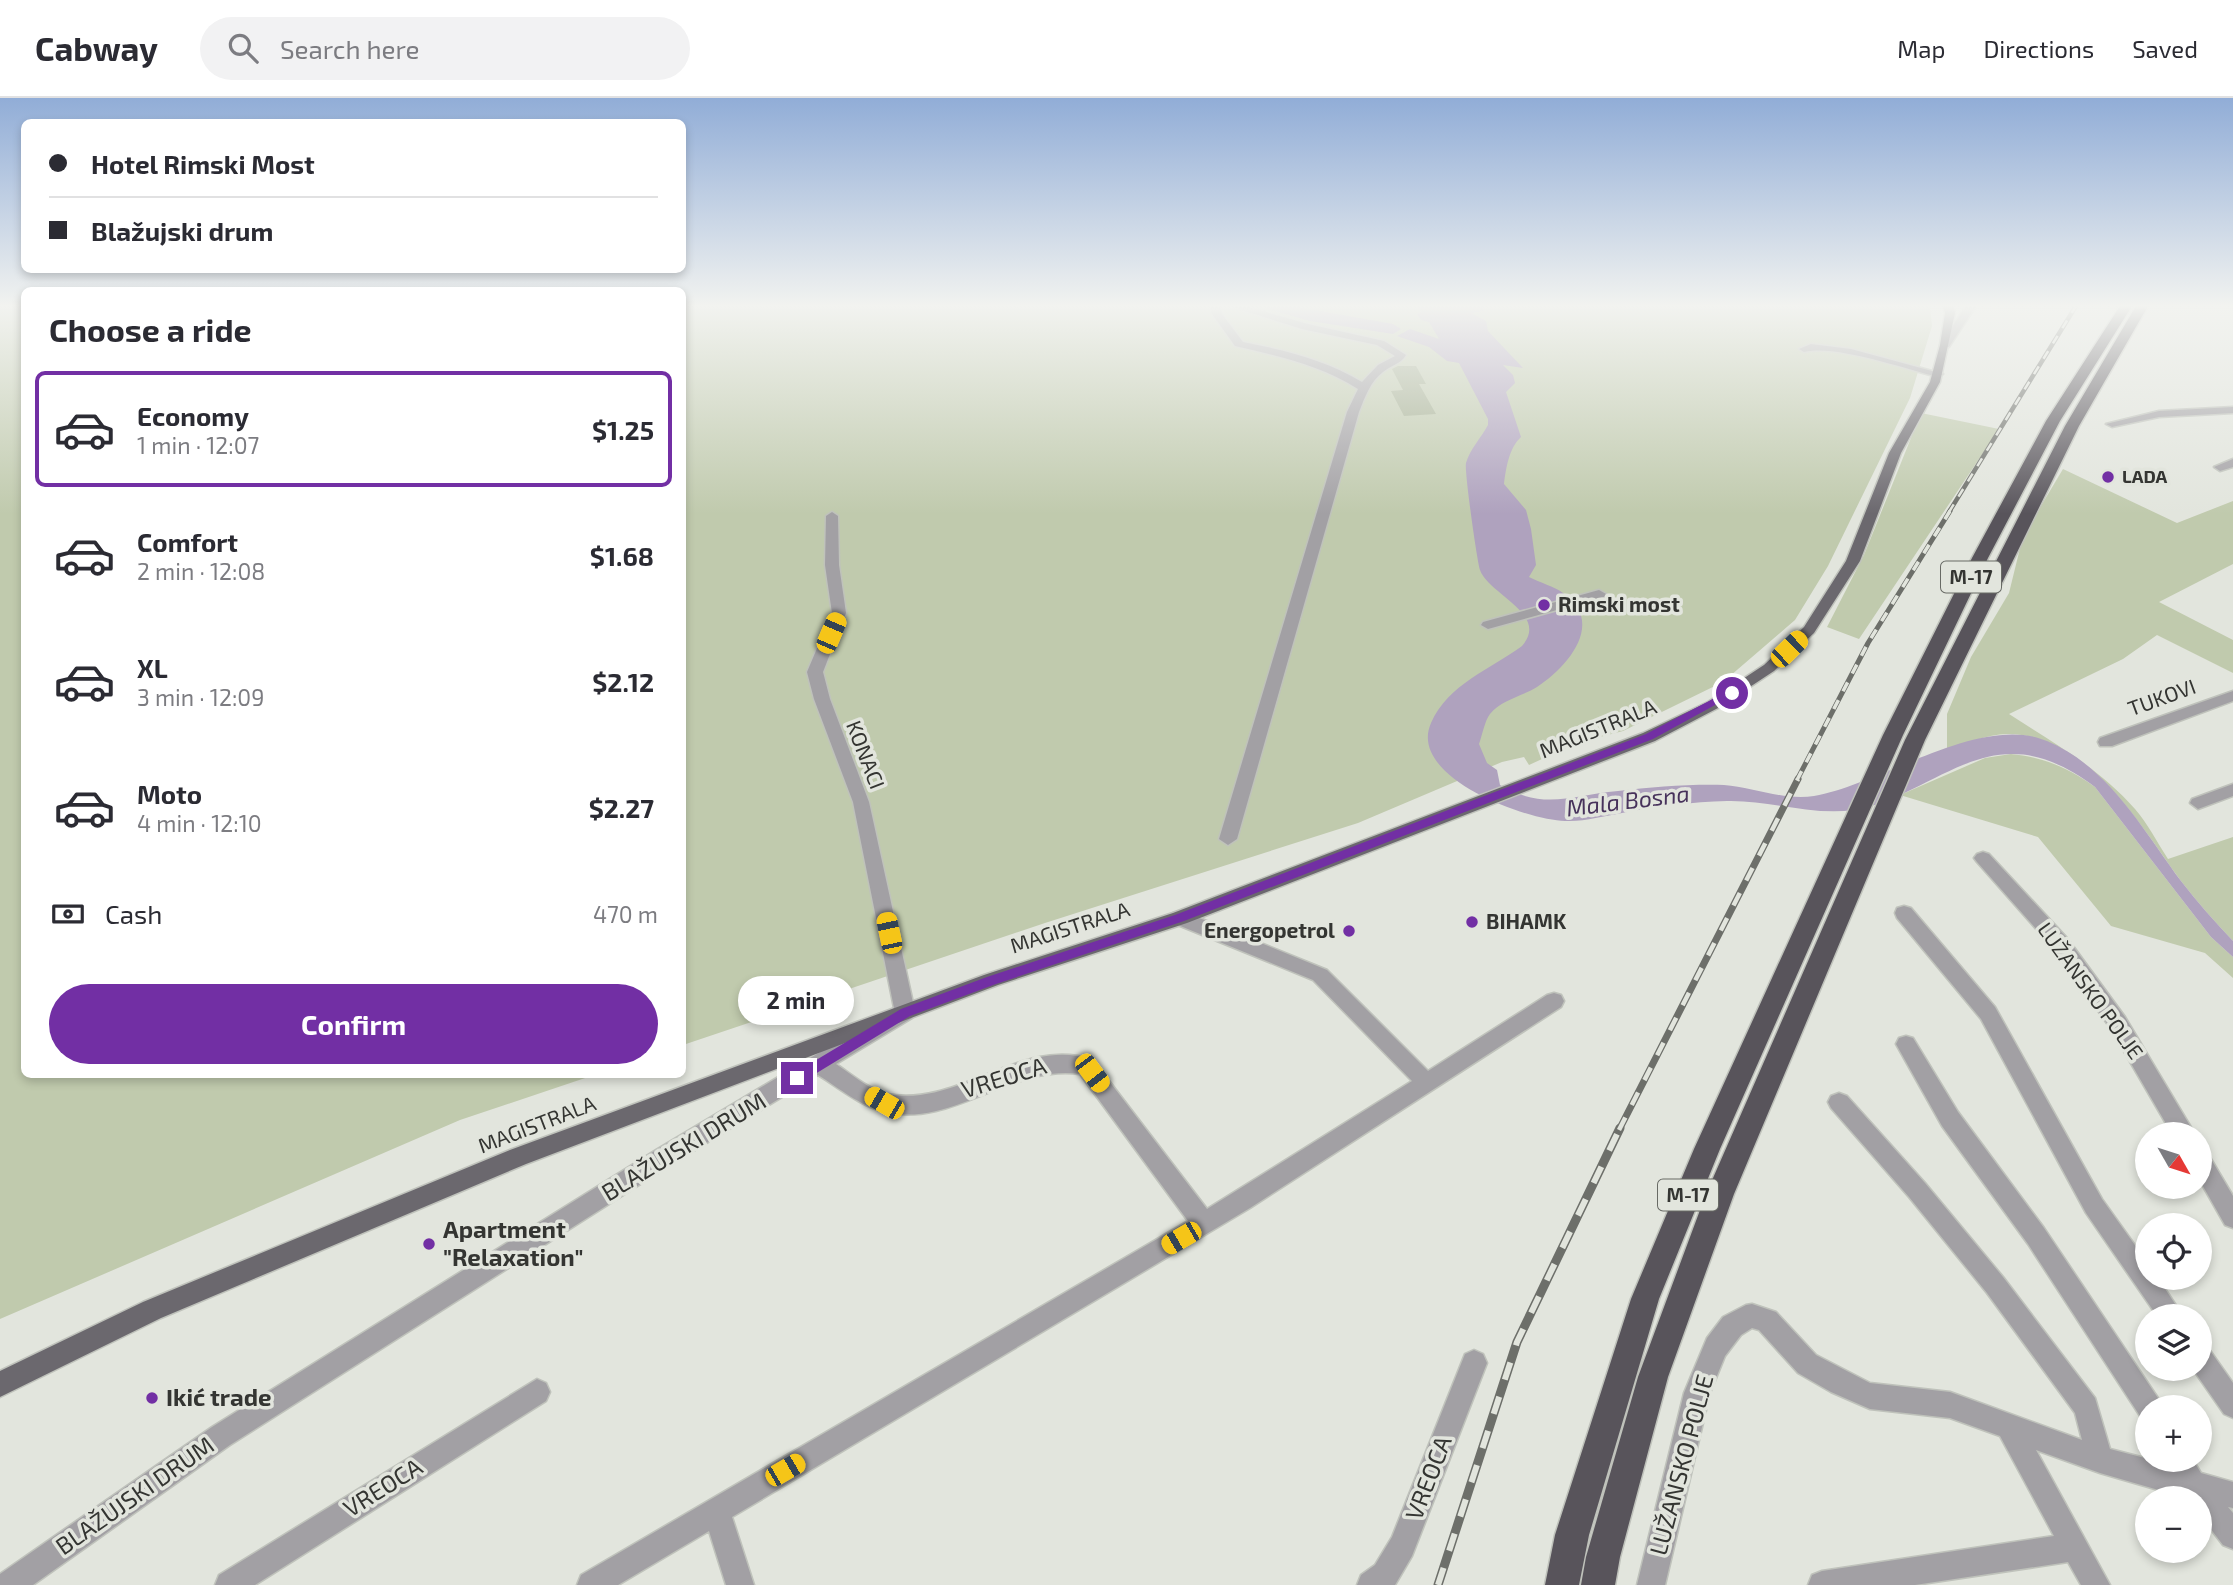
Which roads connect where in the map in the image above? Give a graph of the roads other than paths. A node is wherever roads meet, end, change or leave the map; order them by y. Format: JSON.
{"nodes":[{"id":1,"x":1343,"y":375,"type":"edge"},
{"id":2,"x":1373,"y":375,"type":"edge"},
{"id":3,"x":1937,"y":375,"type":"edge"},
{"id":4,"x":2082,"y":375,"type":"edge"},
{"id":5,"x":2101,"y":375,"type":"edge"},
{"id":6,"x":1363,"y":387,"type":"junction"},
{"id":7,"x":2233,"y":410,"type":"edge"},
{"id":8,"x":2112,"y":424,"type":"dead end"},
{"id":9,"x":832,"y":516,"type":"dead end"},
{"id":10,"x":1599,"y":594,"type":"dead end"},
{"id":11,"x":1488,"y":625,"type":"dead end"},
{"id":12,"x":2233,"y":696,"type":"edge"},
{"id":13,"x":2106,"y":742,"type":"dead end"},
{"id":14,"x":2233,"y":790,"type":"edge"},
{"id":15,"x":2198,"y":803,"type":"dead end"},
{"id":16,"x":1869,"y":819,"type":"junction"},
{"id":17,"x":1228,"y":839,"type":"dead end"},
{"id":18,"x":1983,"y":858,"type":"dead end"},
{"id":19,"x":1904,"y":913,"type":"dead end"},
{"id":20,"x":1180,"y":918,"type":"junction"},
{"id":21,"x":1554,"y":1001,"type":"dead end"},
{"id":22,"x":905,"y":1012,"type":"junction"},
{"id":23,"x":1906,"y":1044,"type":"dead end"},
{"id":24,"x":820,"y":1065,"type":"junction"},
{"id":25,"x":1427,"y":1083,"type":"junction"},
{"id":26,"x":1839,"y":1102,"type":"dead end"},
{"id":27,"x":2176,"y":1122,"type":"edge"},
{"id":28,"x":2212,"y":1181,"type":"edge"},
{"id":29,"x":2233,"y":1217,"type":"edge"},
{"id":30,"x":1204,"y":1224,"type":"junction"},
{"id":31,"x":2163,"y":1304,"type":"edge"},
{"id":32,"x":1474,"y":1363,"type":"dead end"},
{"id":33,"x":2212,"y":1375,"type":"edge"},
{"id":34,"x":0,"y":1384,"type":"edge"},
{"id":35,"x":537,"y":1392,"type":"dead end"},
{"id":36,"x":2141,"y":1395,"type":"edge"},
{"id":37,"x":2233,"y":1405,"type":"edge"},
{"id":38,"x":2008,"y":1425,"type":"junction"},
{"id":39,"x":2100,"y":1460,"type":"junction"},
{"id":40,"x":2186,"y":1472,"type":"edge"},
{"id":41,"x":2193,"y":1485,"type":"junction"},
{"id":42,"x":2233,"y":1494,"type":"edge"},
{"id":43,"x":716,"y":1511,"type":"junction"},
{"id":44,"x":2233,"y":1535,"type":"edge"},
{"id":45,"x":2074,"y":1547,"type":"junction"},
{"id":46,"x":9,"y":1585,"type":"edge"},
{"id":47,"x":229,"y":1585,"type":"edge"},
{"id":48,"x":592,"y":1585,"type":"edge"},
{"id":49,"x":740,"y":1585,"type":"edge"},
{"id":50,"x":1371,"y":1585,"type":"edge"},
{"id":51,"x":1562,"y":1585,"type":"edge"},
{"id":52,"x":1598,"y":1585,"type":"edge"},
{"id":53,"x":1651,"y":1585,"type":"edge"},
{"id":54,"x":1822,"y":1585,"type":"edge"},
{"id":55,"x":2096,"y":1585,"type":"edge"}],
"edges":[{"from":1,"to":6,"type":"street"},
{"from":2,"to":6,"type":"street"},
{"from":3,"to":20,"type":"main road","name":"MAGISTRALA"},
{"from":4,"to":16,"type":"highway","number":"M-17"},
{"from":5,"to":16,"type":"highway","number":"M-17"},
{"from":6,"to":17,"type":"street"},
{"from":7,"to":8,"type":"street"},
{"from":9,"to":22,"type":"street","name":"KONACI"},
{"from":10,"to":11,"type":"street"},
{"from":12,"to":13,"type":"street","name":"TUKOVI"},
{"from":14,"to":15,"type":"street"},
{"from":16,"to":51,"type":"highway","number":"M-17"},
{"from":16,"to":52,"type":"highway","number":"M-17"},
{"from":18,"to":27,"type":"street","name":"LUŽANSKO POLJE"},
{"from":19,"to":31,"type":"street"},
{"from":20,"to":22,"type":"main road","name":"MAGISTRALA"},
{"from":20,"to":25,"type":"street"},
{"from":21,"to":25,"type":"street"},
{"from":22,"to":24,"type":"street","name":"BLAŽUJSKI DRUM"},
{"from":22,"to":34,"type":"main road","name":"MAGISTRALA"},
{"from":23,"to":36,"type":"street"},
{"from":24,"to":30,"type":"street","name":"VREOCA"},
{"from":24,"to":46,"type":"street","name":"BLAŽUJSKI DRUM"},
{"from":25,"to":30,"type":"street"},
{"from":26,"to":39,"type":"street"},
{"from":28,"to":29,"type":"street"},
{"from":30,"to":43,"type":"street"},
{"from":32,"to":50,"type":"street","name":"VREOCA"},
{"from":33,"to":37,"type":"street"},
{"from":35,"to":47,"type":"street","name":"VREOCA"},
{"from":38,"to":39,"type":"street","name":"LUŽANSKO POLJE"},
{"from":38,"to":45,"type":"street"},
{"from":38,"to":53,"type":"street","name":"LUŽANSKO POLJE"},
{"from":39,"to":41,"type":"street","name":"LUŽANSKO POLJE"},
{"from":40,"to":41,"type":"street"},
{"from":41,"to":42,"type":"street","name":"LUŽANSKO POLJE"},
{"from":41,"to":44,"type":"street"},
{"from":43,"to":48,"type":"street"},
{"from":43,"to":49,"type":"street"},
{"from":45,"to":54,"type":"street"},
{"from":45,"to":55,"type":"street"}]}
